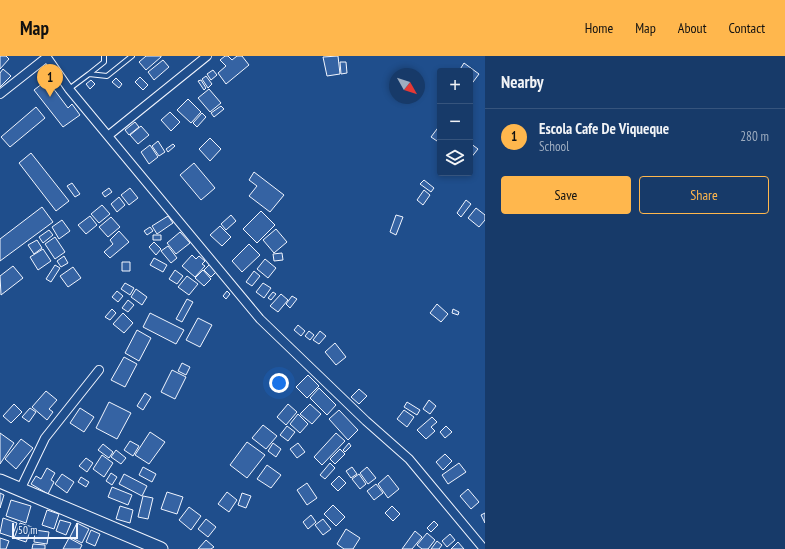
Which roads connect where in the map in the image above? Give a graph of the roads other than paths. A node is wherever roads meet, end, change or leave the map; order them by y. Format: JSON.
{"nodes":[{"id":1,"x":104,"y":56,"type":"edge"},
{"id":2,"x":132,"y":56,"type":"edge"},
{"id":3,"x":206,"y":56,"type":"edge"},
{"id":4,"x":47,"y":57,"type":"edge"},
{"id":5,"x":89,"y":74,"type":"junction"},
{"id":6,"x":69,"y":89,"type":"junction"},
{"id":7,"x":0,"y":94,"type":"edge"},
{"id":8,"x":109,"y":135,"type":"junction"},
{"id":9,"x":99,"y":370,"type":"dead end"},
{"id":10,"x":0,"y":481,"type":"edge"},
{"id":11,"x":20,"y":490,"type":"junction"},
{"id":12,"x":161,"y":549,"type":"edge"},
{"id":13,"x":484,"y":549,"type":"edge"}],
"edges":[{"from":1,"to":5,"type":"lane"},
{"from":2,"to":5,"type":"lane"},
{"from":3,"to":8,"type":"street"},
{"from":4,"to":6,"type":"street"},
{"from":4,"to":7,"type":"street"},
{"from":5,"to":6,"type":"lane"},
{"from":6,"to":8,"type":"street"},
{"from":8,"to":13,"type":"street"},
{"from":9,"to":11,"type":"street"},
{"from":10,"to":11,"type":"main road"},
{"from":11,"to":12,"type":"main road"}]}
